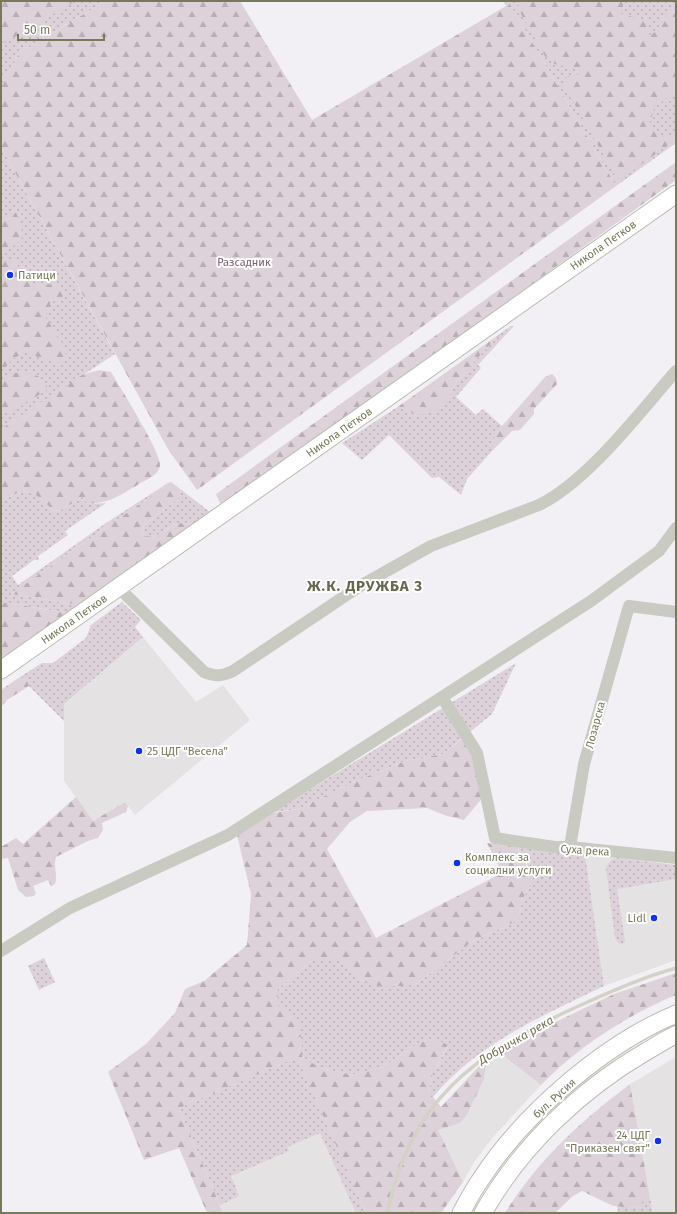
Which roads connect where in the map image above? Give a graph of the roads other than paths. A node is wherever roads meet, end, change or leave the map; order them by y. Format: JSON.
{"nodes":[{"id":1,"x":676,"y":194,"type":"edge"},
{"id":2,"x":676,"y":371,"type":"edge"},
{"id":3,"x":673,"y":532,"type":"edge"},
{"id":4,"x":118,"y":587,"type":"junction"},
{"id":5,"x":676,"y":612,"type":"edge"},
{"id":6,"x":1,"y":670,"type":"edge"},
{"id":7,"x":442,"y":697,"type":"junction"},
{"id":8,"x":570,"y":847,"type":"junction"},
{"id":9,"x":676,"y":858,"type":"edge"},
{"id":10,"x":1,"y":951,"type":"edge"},
{"id":11,"x":676,"y":1014,"type":"edge"},
{"id":12,"x":676,"y":1035,"type":"edge"},
{"id":13,"x":461,"y":1213,"type":"edge"},
{"id":14,"x":483,"y":1213,"type":"edge"}],
"edges":[{"from":1,"to":4,"type":"street","name":"Никола Петков"},
{"from":2,"to":4,"type":"street"},
{"from":3,"to":7,"type":"street"},
{"from":4,"to":6,"type":"street","name":"Никола Петков"},
{"from":5,"to":8,"type":"street","name":"Лозарска"},
{"from":7,"to":8,"type":"street","name":"Суха река"},
{"from":7,"to":10,"type":"street"},
{"from":8,"to":9,"type":"street","name":"Суха река"},
{"from":11,"to":13,"type":"street","name":"бул. Русия"},
{"from":12,"to":14,"type":"street","name":"бул. Русия"}]}
